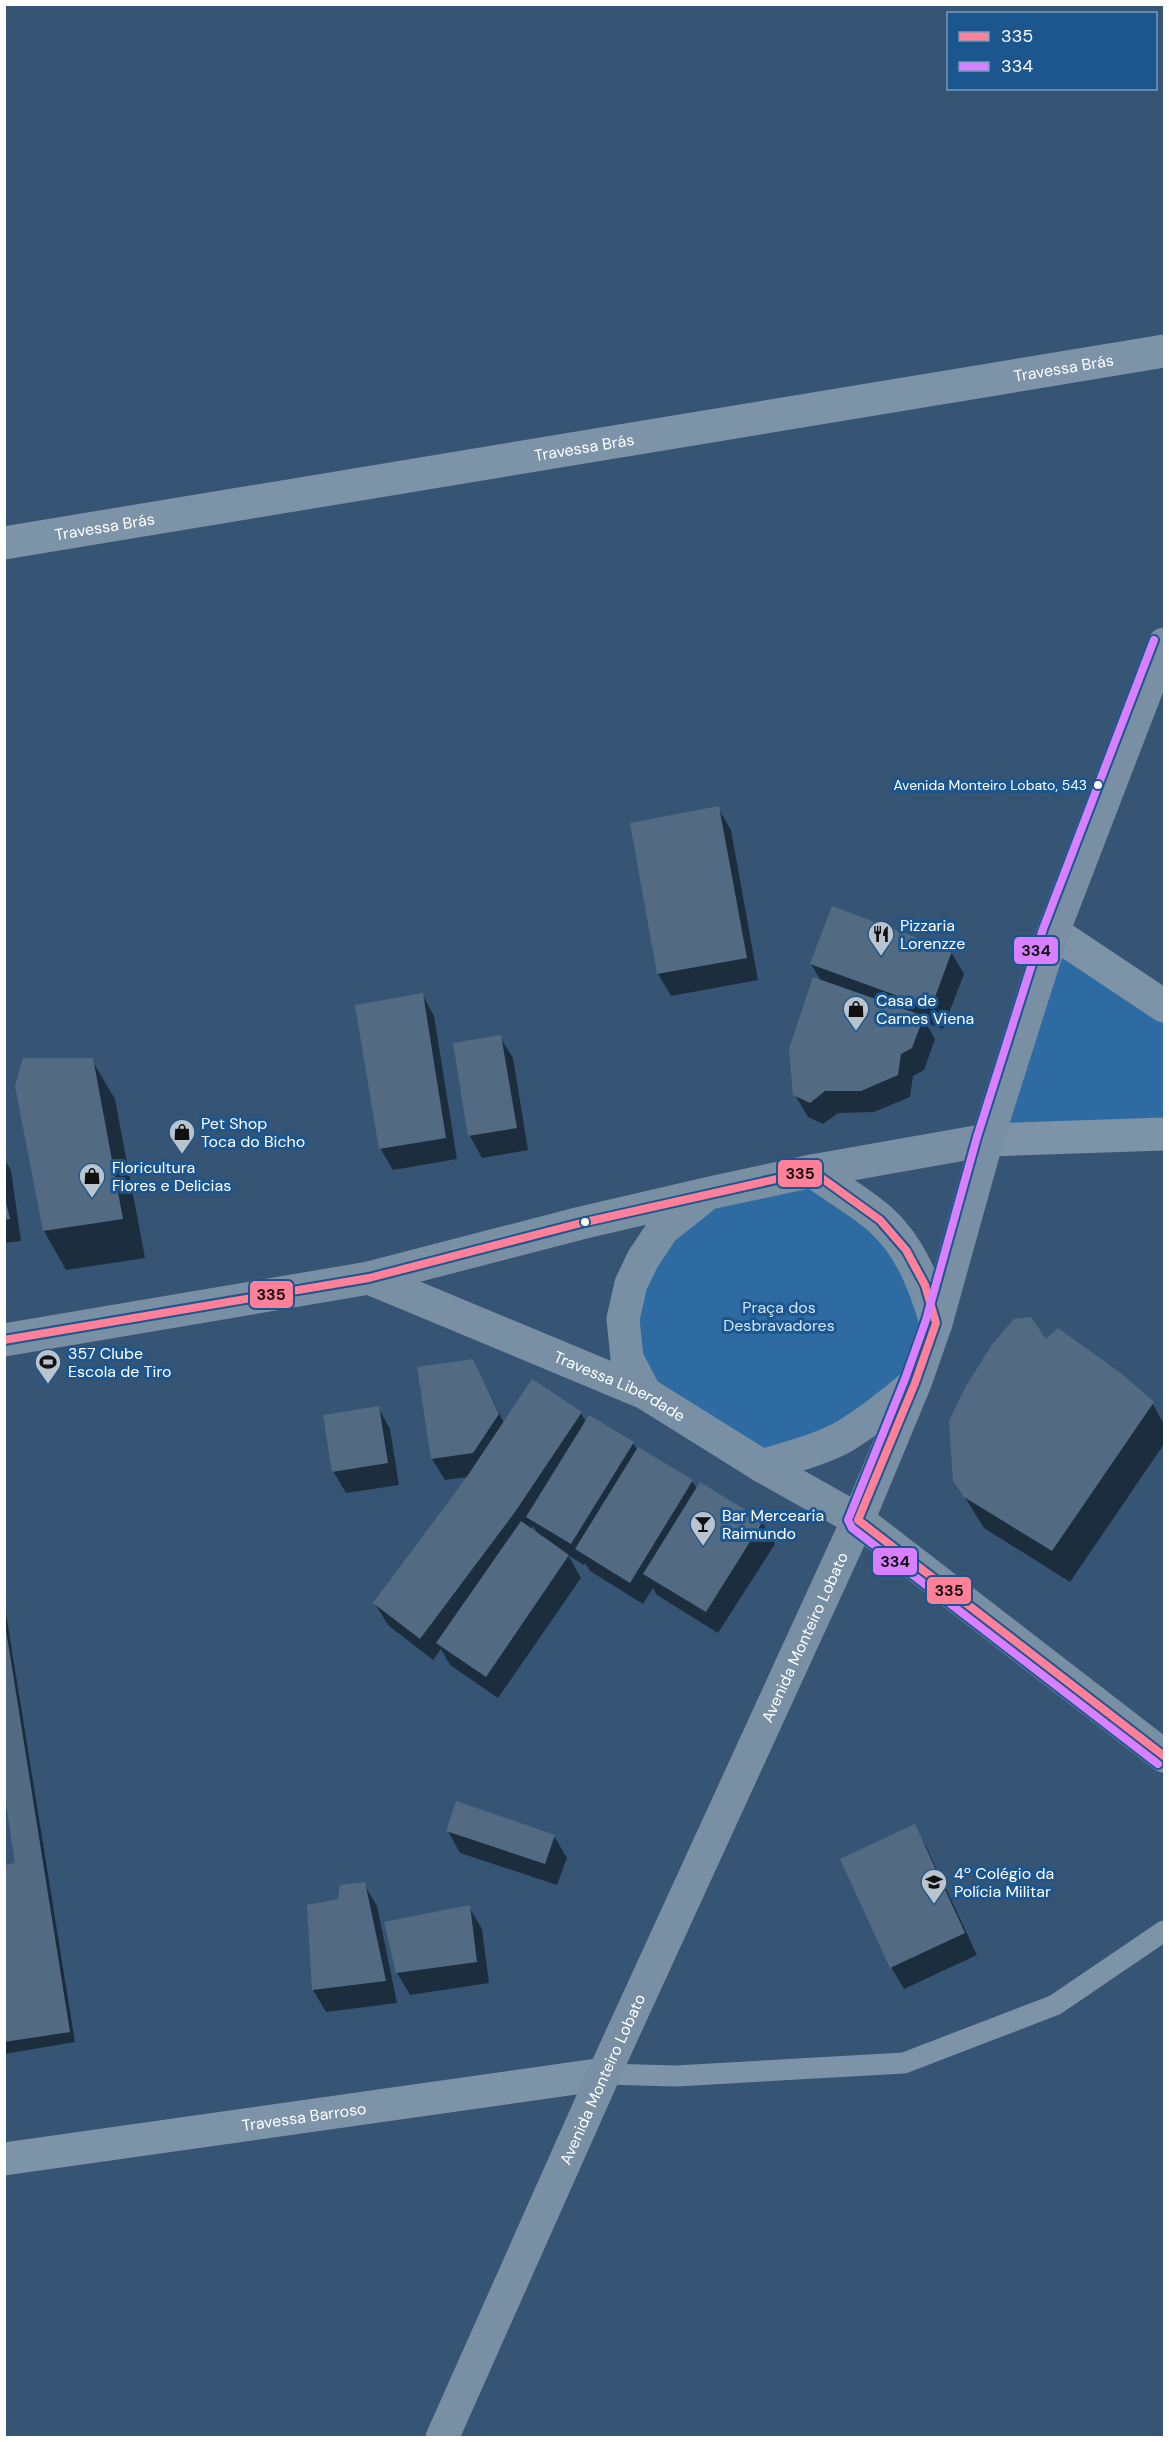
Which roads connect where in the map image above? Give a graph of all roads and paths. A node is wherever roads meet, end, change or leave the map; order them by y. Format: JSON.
{"nodes":[{"id":1,"x":1164,"y":351,"type":"edge"},
{"id":2,"x":4,"y":543,"type":"edge"},
{"id":3,"x":1164,"y":644,"type":"edge"},
{"id":4,"x":1053,"y":932,"type":"junction"},
{"id":5,"x":1164,"y":1006,"type":"edge"},
{"id":6,"x":1164,"y":1134,"type":"edge"},
{"id":7,"x":987,"y":1140,"type":"junction"},
{"id":8,"x":812,"y":1171,"type":"junction"},
{"id":9,"x":710,"y":1192,"type":"junction"},
{"id":10,"x":369,"y":1278,"type":"junction"},
{"id":11,"x":936,"y":1323,"type":"junction"},
{"id":12,"x":4,"y":1340,"type":"edge"},
{"id":13,"x":915,"y":1383,"type":"junction"},
{"id":14,"x":645,"y":1393,"type":"junction"},
{"id":15,"x":762,"y":1466,"type":"junction"},
{"id":16,"x":858,"y":1520,"type":"junction"},
{"id":17,"x":1164,"y":1756,"type":"edge"},
{"id":18,"x":1164,"y":1931,"type":"edge"},
{"id":19,"x":604,"y":2074,"type":"junction"},
{"id":20,"x":4,"y":2159,"type":"edge"},
{"id":21,"x":442,"y":2438,"type":"edge"}],
"edges":[{"from":1,"to":2,"type":"street","name":"Travessa Brás"},
{"from":3,"to":4,"type":"street","name":"Avenida Monteiro Lobato"},
{"from":4,"to":5,"type":"street"},
{"from":4,"to":7,"type":"street","name":"Avenida Monteiro Lobato"},
{"from":6,"to":7,"type":"street"},
{"from":7,"to":8,"type":"street"},
{"from":7,"to":11,"type":"street","name":"Avenida Monteiro Lobato"},
{"from":8,"to":9,"type":"street"},
{"from":8,"to":11,"type":"street"},
{"from":9,"to":10,"type":"street"},
{"from":9,"to":14,"type":"street"},
{"from":10,"to":12,"type":"street"},
{"from":10,"to":14,"type":"street","name":"Travessa Liberdade"},
{"from":11,"to":13,"type":"street","name":"Avenida Monteiro Lobato"},
{"from":13,"to":15,"type":"street"},
{"from":13,"to":16,"type":"street","name":"Avenida Monteiro Lobato"},
{"from":14,"to":15,"type":"street","name":"Travessa Liberdade"},
{"from":15,"to":16,"type":"street","name":"Travessa Liberdade"},
{"from":16,"to":17,"type":"street","name":"Travessa Liberdade"},
{"from":16,"to":19,"type":"street","name":"Avenida Monteiro Lobato"},
{"from":18,"to":19,"type":"lane"},
{"from":19,"to":20,"type":"street","name":"Travessa Barroso"},
{"from":19,"to":21,"type":"street","name":"Avenida Monteiro Lobato"}]}
